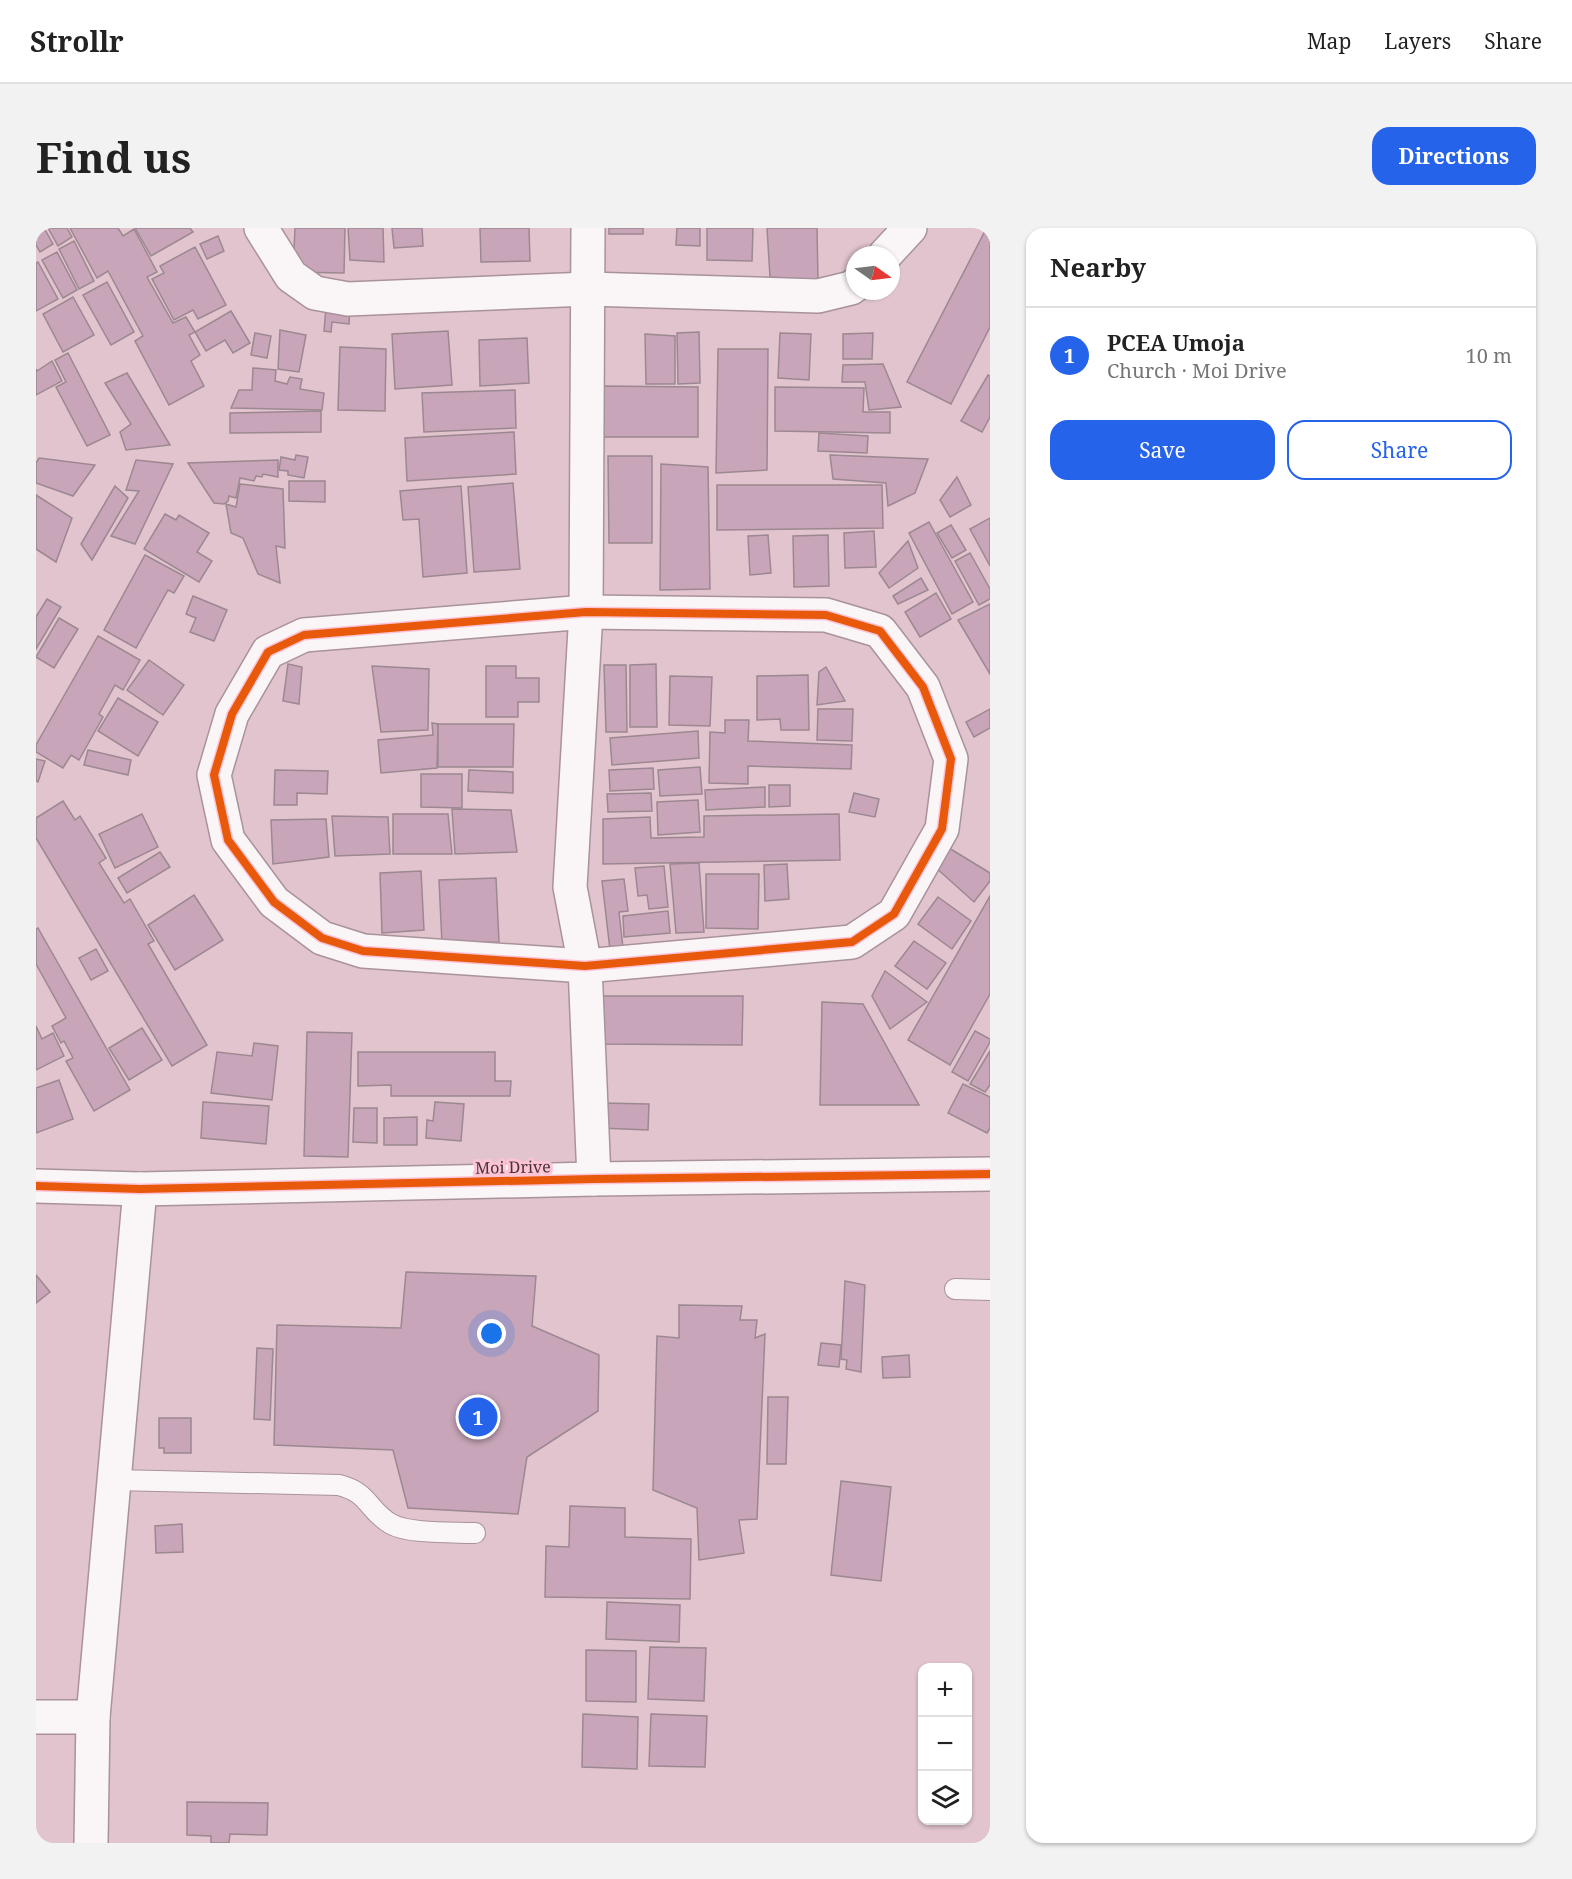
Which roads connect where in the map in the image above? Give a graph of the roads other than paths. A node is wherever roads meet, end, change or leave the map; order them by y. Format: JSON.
{"nodes":[{"id":1,"x":261,"y":228,"type":"edge"},
{"id":2,"x":588,"y":228,"type":"edge"},
{"id":3,"x":910,"y":228,"type":"edge"},
{"id":4,"x":893,"y":246,"type":"edge"},
{"id":5,"x":588,"y":289,"type":"junction"},
{"id":6,"x":846,"y":289,"type":"edge"},
{"id":7,"x":586,"y":612,"type":"junction"},
{"id":8,"x":585,"y":966,"type":"junction"},
{"id":9,"x":990,"y":1174,"type":"edge"},
{"id":10,"x":594,"y":1179,"type":"junction"},
{"id":11,"x":36,"y":1186,"type":"edge"},
{"id":12,"x":140,"y":1189,"type":"junction"},
{"id":13,"x":955,"y":1289,"type":"dead end"},
{"id":14,"x":990,"y":1290,"type":"edge"},
{"id":15,"x":114,"y":1480,"type":"junction"},
{"id":16,"x":475,"y":1533,"type":"dead end"},
{"id":17,"x":36,"y":1717,"type":"edge"},
{"id":18,"x":93,"y":1717,"type":"junction"},
{"id":19,"x":91,"y":1843,"type":"edge"}],
"edges":[{"from":1,"to":5,"type":"street"},
{"from":2,"to":5,"type":"street"},
{"from":3,"to":4,"type":"street"},
{"from":5,"to":6,"type":"street"},
{"from":5,"to":7,"type":"street"},
{"from":7,"to":8,"type":"street"},
{"from":7,"to":8,"type":"street"},
{"from":7,"to":8,"type":"street"},
{"from":8,"to":10,"type":"street"},
{"from":9,"to":10,"type":"street","name":"Moi Drive"},
{"from":10,"to":12,"type":"street","name":"Moi Drive"},
{"from":11,"to":12,"type":"street","name":"Moi Drive"},
{"from":12,"to":15,"type":"street"},
{"from":13,"to":14,"type":"lane"},
{"from":15,"to":16,"type":"lane"},
{"from":15,"to":18,"type":"street"},
{"from":17,"to":18,"type":"street"},
{"from":18,"to":19,"type":"street"}]}
